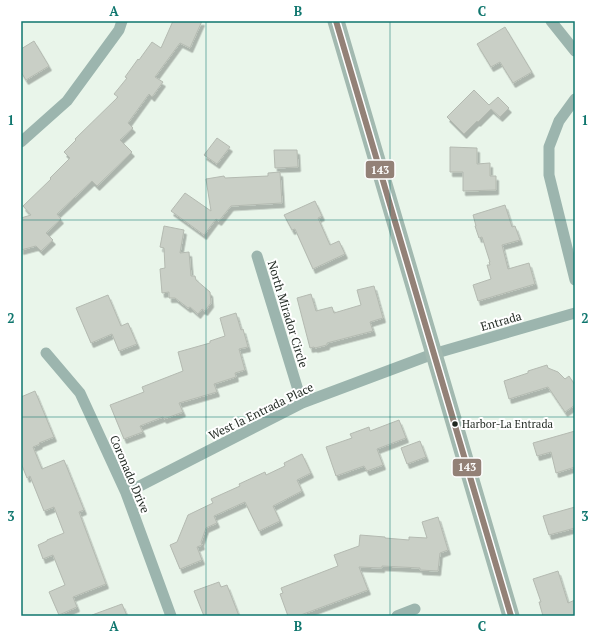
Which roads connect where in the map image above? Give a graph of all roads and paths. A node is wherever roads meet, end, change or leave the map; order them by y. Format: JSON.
{"nodes":[{"id":1,"x":122,"y":21,"type":"edge"},
{"id":2,"x":336,"y":21,"type":"edge"},
{"id":3,"x":551,"y":21,"type":"edge"},
{"id":4,"x":575,"y":51,"type":"edge"},
{"id":5,"x":575,"y":99,"type":"edge"},
{"id":6,"x":21,"y":142,"type":"edge"},
{"id":7,"x":257,"y":256,"type":"dead end"},
{"id":8,"x":575,"y":280,"type":"edge"},
{"id":9,"x":575,"y":313,"type":"edge"},
{"id":10,"x":46,"y":353,"type":"dead end"},
{"id":11,"x":433,"y":354,"type":"junction"},
{"id":12,"x":302,"y":403,"type":"junction"},
{"id":13,"x":126,"y":493,"type":"junction"},
{"id":14,"x":415,"y":609,"type":"dead end"},
{"id":15,"x":171,"y":616,"type":"edge"},
{"id":16,"x":398,"y":616,"type":"edge"},
{"id":17,"x":511,"y":616,"type":"edge"}],
"edges":[{"from":1,"to":6,"type":"street"},
{"from":2,"to":11,"type":"main road"},
{"from":3,"to":4,"type":"street"},
{"from":5,"to":8,"type":"street"},
{"from":7,"to":12,"type":"street","name":"North Mirador Circle"},
{"from":9,"to":11,"type":"street","name":"Entrada"},
{"from":10,"to":13,"type":"street","name":"Coronado Drive"},
{"from":11,"to":12,"type":"street","name":"West la Entrada Place"},
{"from":11,"to":17,"type":"main road"},
{"from":12,"to":13,"type":"street","name":"West la Entrada Place"},
{"from":13,"to":15,"type":"street","name":"Coronado Drive"},
{"from":14,"to":16,"type":"street"}]}
